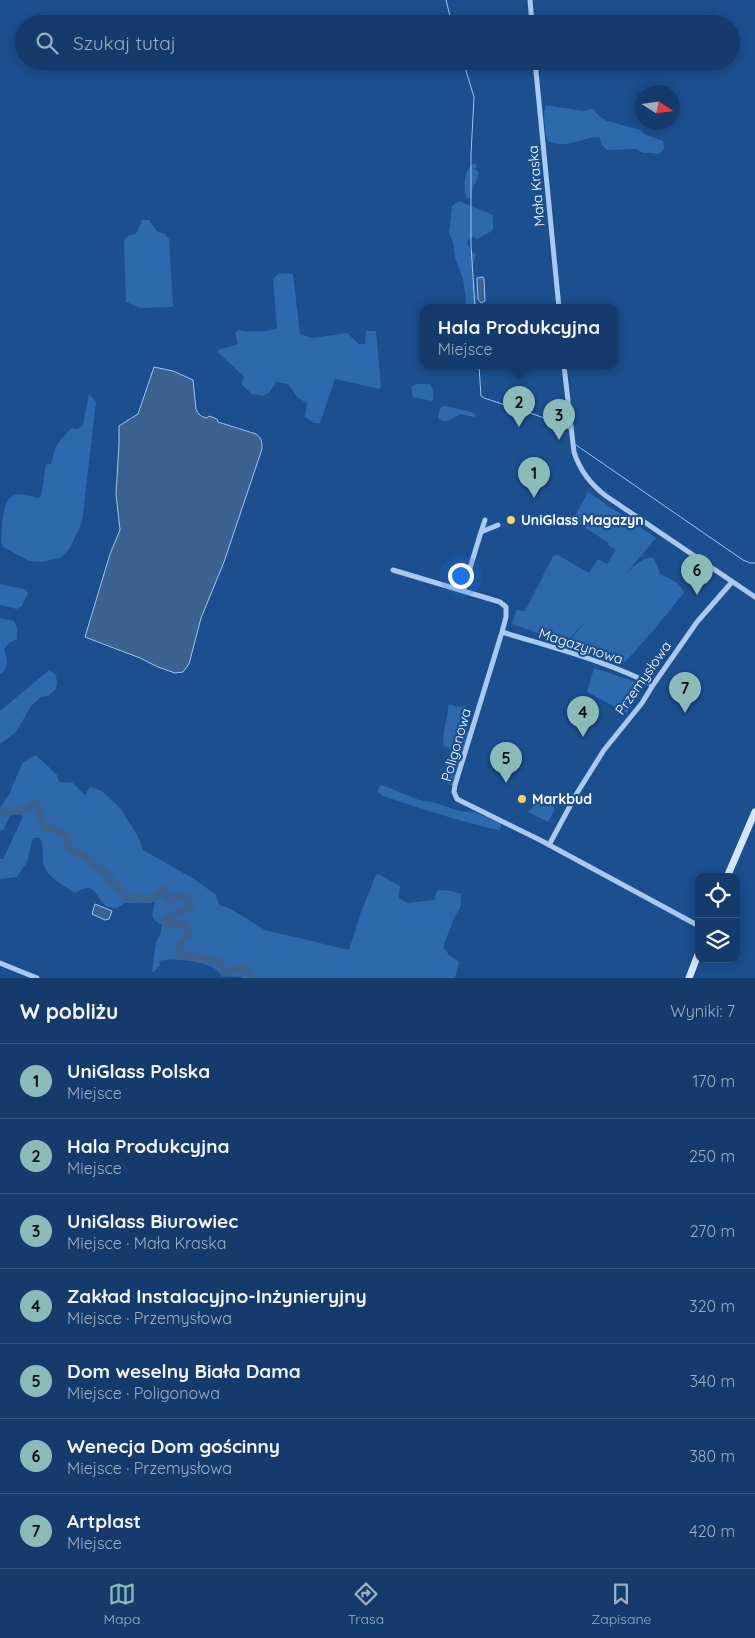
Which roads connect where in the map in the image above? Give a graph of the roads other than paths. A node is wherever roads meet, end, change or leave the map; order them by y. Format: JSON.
{"nodes":[{"id":1,"x":530,"y":0,"type":"edge"},
{"id":2,"x":531,"y":15,"type":"edge"},
{"id":3,"x":537,"y":70,"type":"edge"},
{"id":4,"x":559,"y":304,"type":"edge"},
{"id":5,"x":564,"y":369,"type":"edge"},
{"id":6,"x":485,"y":520,"type":"dead end"},
{"id":7,"x":498,"y":525,"type":"dead end"},
{"id":8,"x":481,"y":532,"type":"junction"},
{"id":9,"x":393,"y":570,"type":"dead end"},
{"id":10,"x":732,"y":582,"type":"junction"},
{"id":11,"x":463,"y":591,"type":"junction"},
{"id":12,"x":755,"y":597,"type":"edge"},
{"id":13,"x":502,"y":632,"type":"junction"},
{"id":14,"x":653,"y":685,"type":"junction"},
{"id":15,"x":755,"y":812,"type":"edge"},
{"id":16,"x":549,"y":844,"type":"junction"},
{"id":17,"x":729,"y":873,"type":"edge"},
{"id":18,"x":695,"y":924,"type":"edge"},
{"id":19,"x":0,"y":962,"type":"edge"},
{"id":20,"x":695,"y":962,"type":"edge"},
{"id":21,"x":37,"y":978,"type":"edge"},
{"id":22,"x":689,"y":978,"type":"edge"}],
"edges":[{"from":1,"to":2,"type":"street"},
{"from":3,"to":4,"type":"street","name":"Mała Kraska"},
{"from":5,"to":10,"type":"street"},
{"from":6,"to":8,"type":"street"},
{"from":7,"to":8,"type":"street"},
{"from":8,"to":11,"type":"street"},
{"from":9,"to":11,"type":"street","name":"Poligonowa"},
{"from":10,"to":12,"type":"street"},
{"from":10,"to":14,"type":"street","name":"Przemysłowa"},
{"from":11,"to":13,"type":"street","name":"Poligonowa"},
{"from":13,"to":14,"type":"street","name":"Magazynowa"},
{"from":13,"to":16,"type":"street","name":"Poligonowa"},
{"from":14,"to":16,"type":"street","name":"Przemysłowa"},
{"from":15,"to":17,"type":"main road"},
{"from":16,"to":18,"type":"street","name":"Poligonowa"},
{"from":19,"to":21,"type":"street"},
{"from":20,"to":22,"type":"main road"}]}
